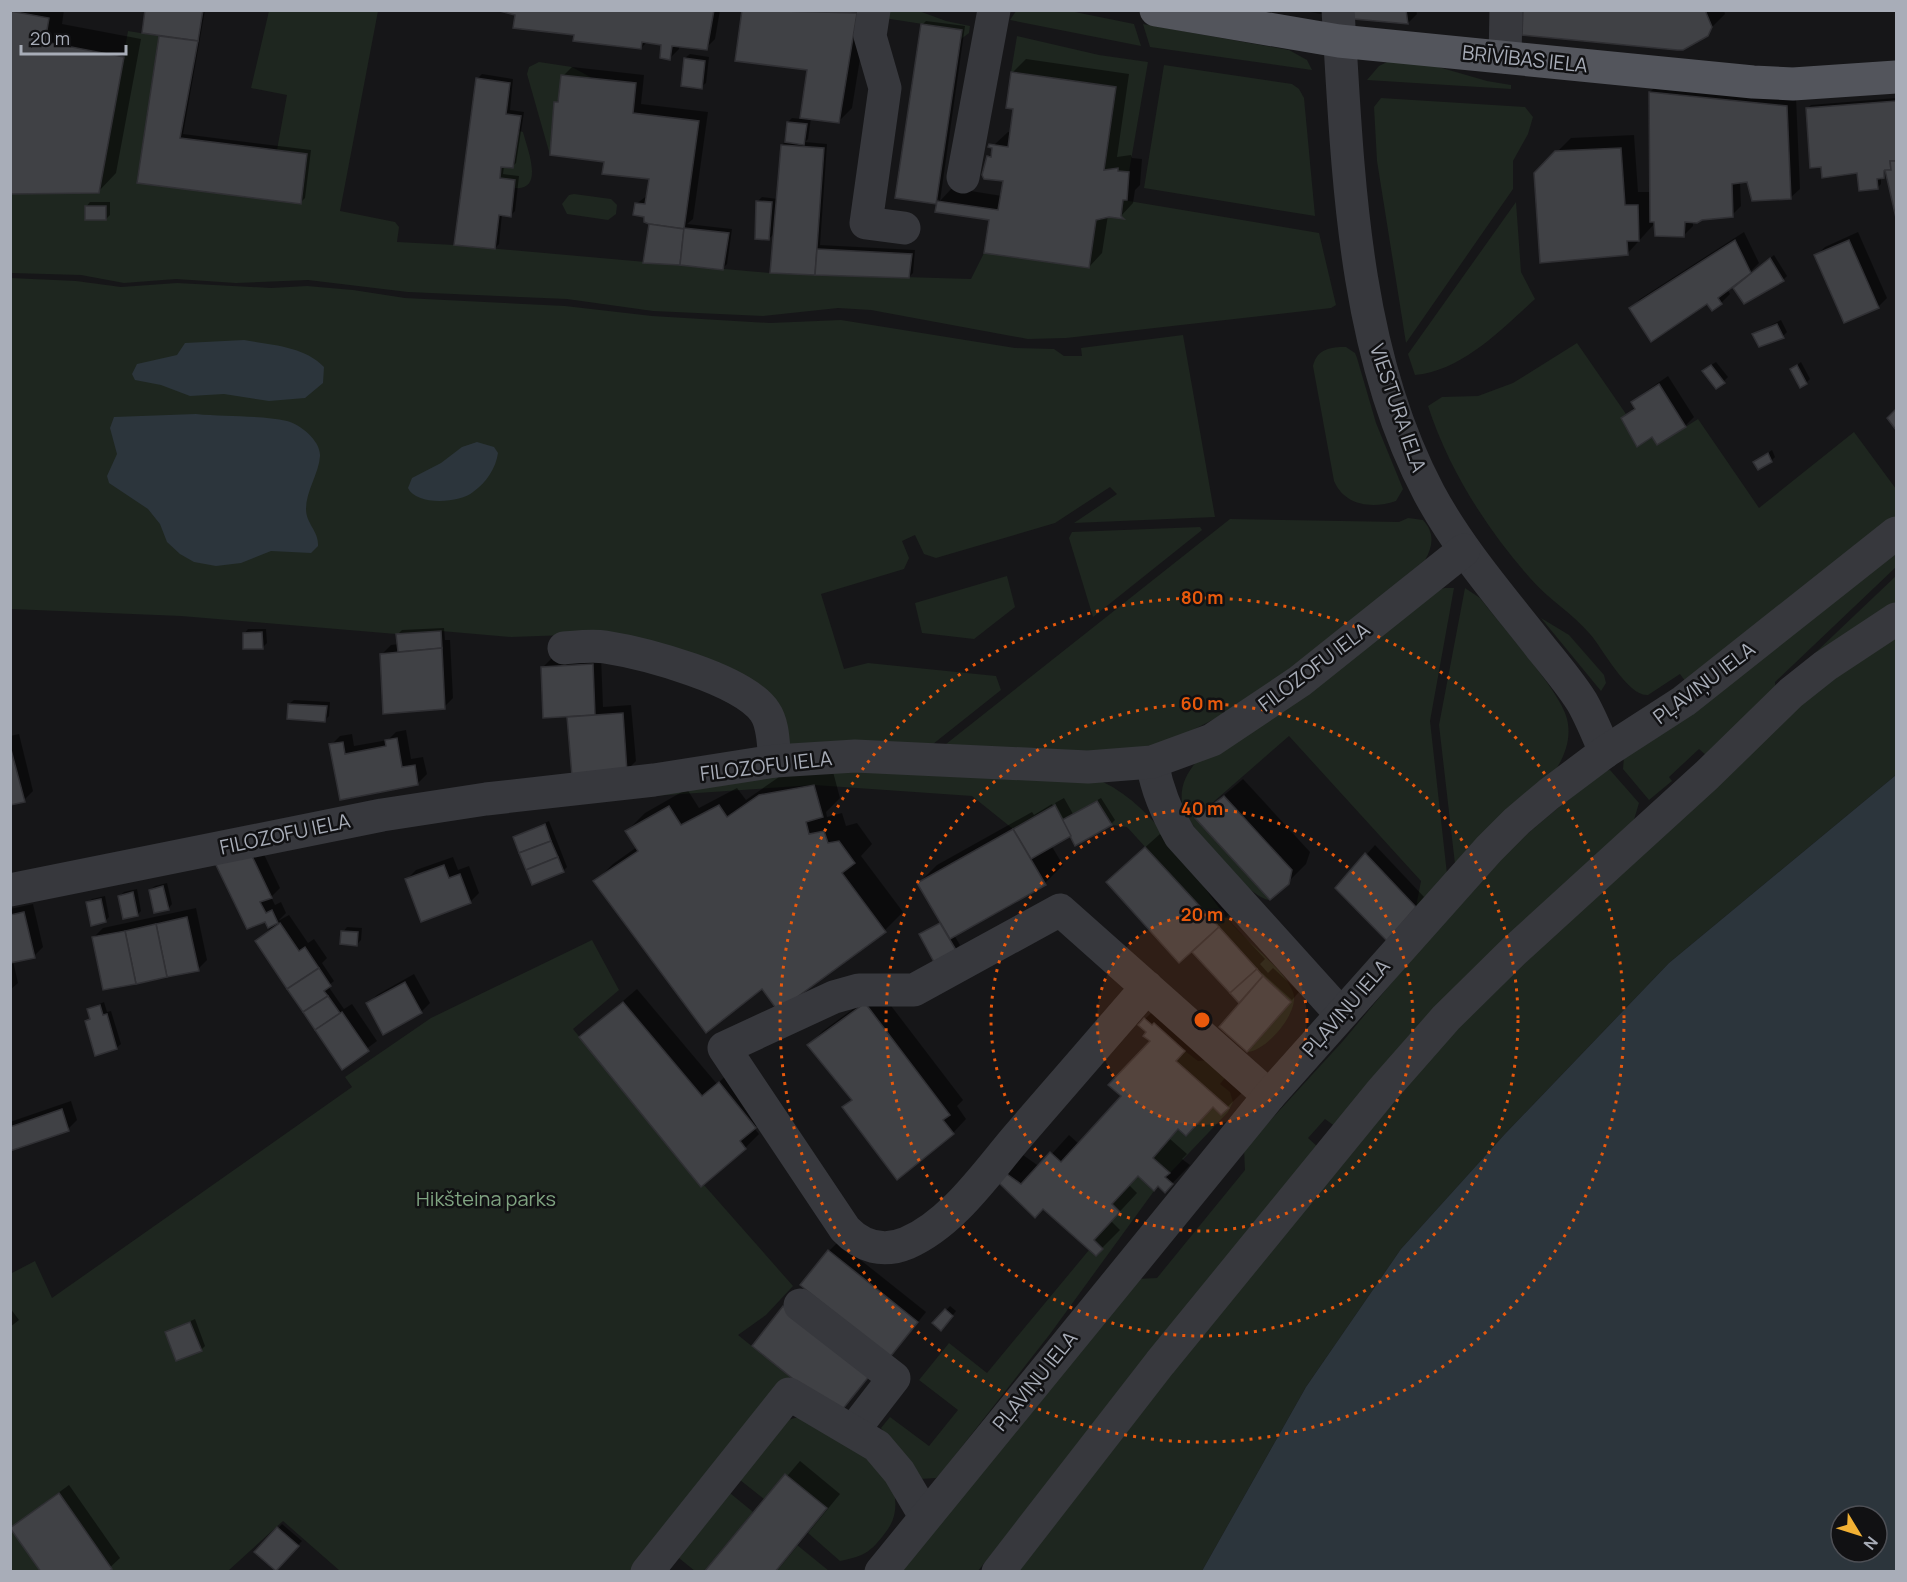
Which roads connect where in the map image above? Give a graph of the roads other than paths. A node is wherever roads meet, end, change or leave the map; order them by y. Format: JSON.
{"nodes":[{"id":1,"x":874,"y":10,"type":"edge"},
{"id":2,"x":994,"y":10,"type":"edge"},
{"id":3,"x":1156,"y":10,"type":"edge"},
{"id":4,"x":1506,"y":10,"type":"edge"},
{"id":5,"x":1338,"y":26,"type":"edge"},
{"id":6,"x":1505,"y":57,"type":"junction"},
{"id":7,"x":1896,"y":77,"type":"edge"},
{"id":8,"x":963,"y":177,"type":"dead end"},
{"id":9,"x":904,"y":228,"type":"dead end"},
{"id":10,"x":1896,"y":533,"type":"edge"},
{"id":11,"x":1464,"y":550,"type":"junction"},
{"id":12,"x":1896,"y":619,"type":"edge"},
{"id":13,"x":564,"y":648,"type":"dead end"},
{"id":14,"x":1605,"y":752,"type":"junction"},
{"id":15,"x":775,"y":761,"type":"junction"},
{"id":16,"x":1152,"y":762,"type":"junction"},
{"id":17,"x":10,"y":891,"type":"edge"},
{"id":18,"x":1147,"y":987,"type":"junction"},
{"id":19,"x":1341,"y":1014,"type":"junction"},
{"id":20,"x":1269,"y":1096,"type":"junction"},
{"id":21,"x":800,"y":1305,"type":"dead end"},
{"id":22,"x":854,"y":1431,"type":"junction"},
{"id":23,"x":925,"y":1516,"type":"junction"},
{"id":24,"x":647,"y":1572,"type":"edge"},
{"id":25,"x":881,"y":1572,"type":"edge"},
{"id":26,"x":998,"y":1572,"type":"edge"}],
"edges":[{"from":1,"to":9,"type":"street"},
{"from":2,"to":8,"type":"street"},
{"from":3,"to":5,"type":"main road","name":"BRĪVĪBAS IELA"},
{"from":4,"to":6,"type":"street"},
{"from":5,"to":6,"type":"main road","name":"BRĪVĪBAS IELA"},
{"from":5,"to":11,"type":"street","name":"VIESTURA IELA"},
{"from":6,"to":7,"type":"main road","name":"BRĪVĪBAS IELA"},
{"from":10,"to":14,"type":"street","name":"PĻAVIŅU IELA"},
{"from":11,"to":14,"type":"street","name":"VIESTURA IELA"},
{"from":11,"to":16,"type":"street","name":"FILOZOFU IELA"},
{"from":12,"to":26,"type":"street"},
{"from":13,"to":15,"type":"street"},
{"from":14,"to":19,"type":"street","name":"PĻAVIŅU IELA"},
{"from":15,"to":16,"type":"street","name":"FILOZOFU IELA"},
{"from":15,"to":17,"type":"street","name":"FILOZOFU IELA"},
{"from":16,"to":19,"type":"street"},
{"from":18,"to":18,"type":"street"},
{"from":18,"to":20,"type":"street"},
{"from":19,"to":20,"type":"street","name":"PĻAVIŅU IELA"},
{"from":20,"to":23,"type":"street","name":"PĻAVIŅU IELA"},
{"from":21,"to":22,"type":"street"},
{"from":22,"to":23,"type":"street"},
{"from":22,"to":24,"type":"street"},
{"from":23,"to":25,"type":"street","name":"PĻAVIŅU IELA"}]}
